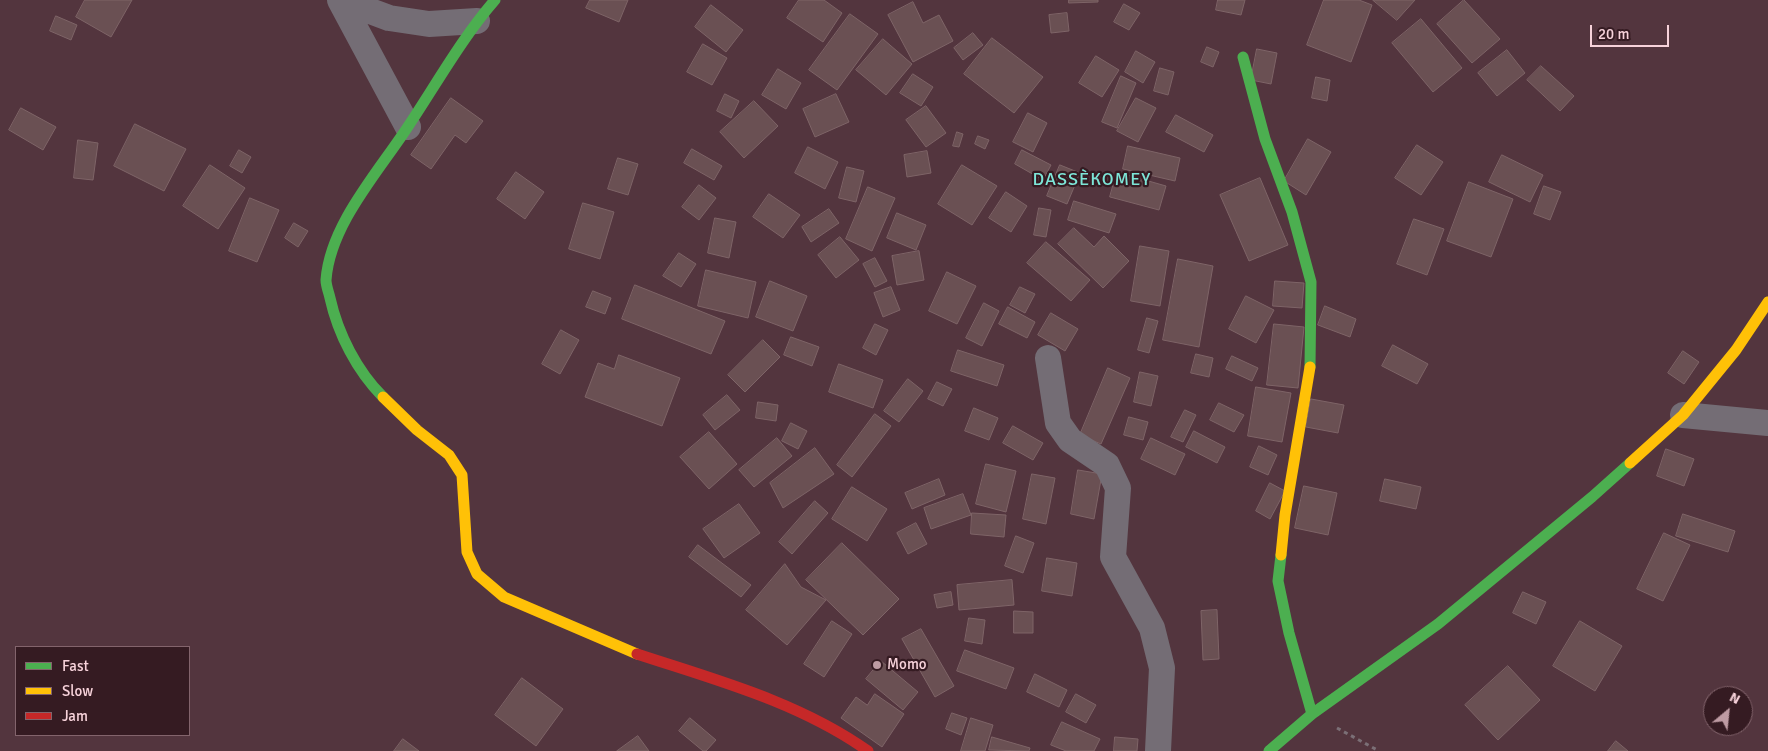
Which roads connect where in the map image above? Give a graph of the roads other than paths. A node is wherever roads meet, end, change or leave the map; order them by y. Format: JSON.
{"nodes":[{"id":1,"x":340,"y":0,"type":"edge"},
{"id":2,"x":496,"y":0,"type":"edge"},
{"id":3,"x":477,"y":21,"type":"junction"},
{"id":4,"x":1243,"y":57,"type":"dead end"},
{"id":5,"x":408,"y":127,"type":"junction"},
{"id":6,"x":1768,"y":302,"type":"edge"},
{"id":7,"x":1048,"y":358,"type":"dead end"},
{"id":8,"x":1683,"y":415,"type":"junction"},
{"id":9,"x":1768,"y":423,"type":"edge"},
{"id":10,"x":1312,"y":714,"type":"junction"},
{"id":11,"x":868,"y":751,"type":"edge"},
{"id":12,"x":1158,"y":751,"type":"edge"},
{"id":13,"x":1269,"y":751,"type":"edge"}],
"edges":[{"from":1,"to":3,"type":"street"},
{"from":1,"to":5,"type":"street"},
{"from":2,"to":3,"type":"street"},
{"from":3,"to":5,"type":"street"},
{"from":4,"to":10,"type":"street"},
{"from":5,"to":11,"type":"street"},
{"from":6,"to":8,"type":"street"},
{"from":7,"to":12,"type":"street"},
{"from":8,"to":9,"type":"street"},
{"from":8,"to":10,"type":"street"},
{"from":10,"to":13,"type":"street"}]}
